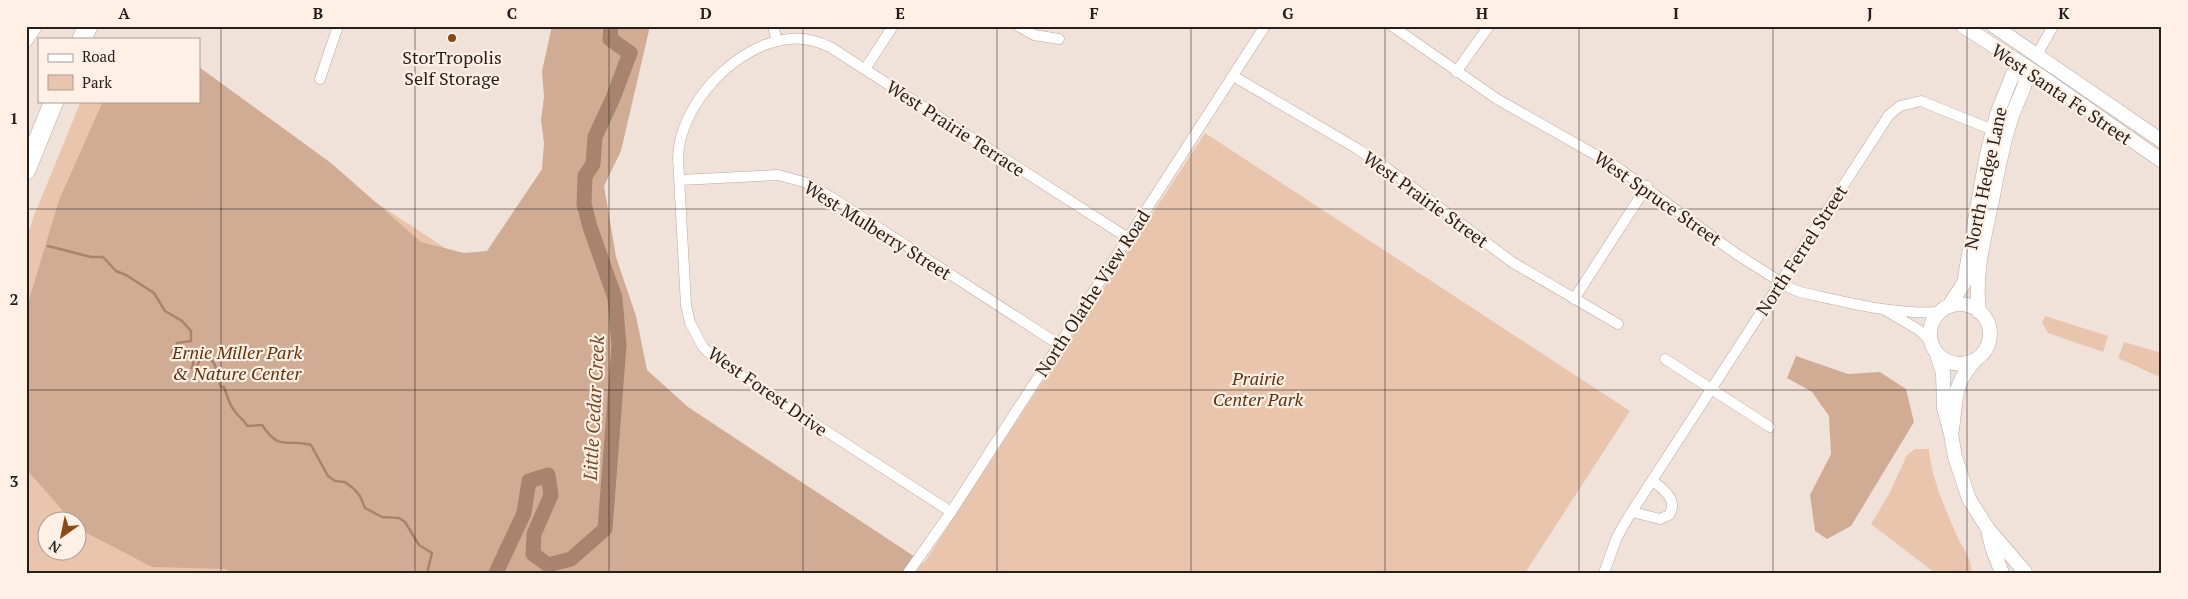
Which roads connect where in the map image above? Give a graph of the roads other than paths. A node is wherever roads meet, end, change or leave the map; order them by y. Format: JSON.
{"nodes":[{"id":1,"x":35,"y":26,"type":"edge"},
{"id":2,"x":88,"y":26,"type":"edge"},
{"id":3,"x":338,"y":26,"type":"edge"},
{"id":4,"x":773,"y":26,"type":"edge"},
{"id":5,"x":893,"y":26,"type":"edge"},
{"id":6,"x":1018,"y":26,"type":"edge"},
{"id":7,"x":1265,"y":26,"type":"edge"},
{"id":8,"x":1392,"y":26,"type":"edge"},
{"id":9,"x":1489,"y":26,"type":"edge"},
{"id":10,"x":1962,"y":26,"type":"edge"},
{"id":11,"x":1994,"y":26,"type":"edge"},
{"id":12,"x":2053,"y":26,"type":"edge"},
{"id":13,"x":82,"y":38,"type":"edge"},
{"id":14,"x":1059,"y":39,"type":"dead end"},
{"id":15,"x":26,"y":40,"type":"edge"},
{"id":16,"x":778,"y":41,"type":"junction"},
{"id":17,"x":2037,"y":55,"type":"junction"},
{"id":18,"x":2027,"y":68,"type":"junction"},
{"id":19,"x":865,"y":70,"type":"junction"},
{"id":20,"x":1456,"y":72,"type":"junction"},
{"id":21,"x":1233,"y":76,"type":"junction"},
{"id":22,"x":320,"y":79,"type":"dead end"},
{"id":23,"x":54,"y":102,"type":"edge"},
{"id":24,"x":1993,"y":130,"type":"junction"},
{"id":25,"x":2162,"y":141,"type":"edge"},
{"id":26,"x":2162,"y":161,"type":"edge"},
{"id":27,"x":26,"y":170,"type":"edge"},
{"id":28,"x":680,"y":180,"type":"junction"},
{"id":29,"x":1646,"y":186,"type":"junction"},
{"id":30,"x":1128,"y":238,"type":"junction"},
{"id":31,"x":1780,"y":282,"type":"junction"},
{"id":32,"x":1574,"y":299,"type":"junction"},
{"id":33,"x":1944,"y":309,"type":"junction"},
{"id":34,"x":1885,"y":310,"type":"junction"},
{"id":35,"x":1979,"y":312,"type":"junction"},
{"id":36,"x":1618,"y":324,"type":"dead end"},
{"id":37,"x":1058,"y":344,"type":"junction"},
{"id":38,"x":1933,"y":347,"type":"junction"},
{"id":39,"x":1665,"y":359,"type":"dead end"},
{"id":40,"x":1976,"y":359,"type":"junction"},
{"id":41,"x":1711,"y":390,"type":"junction"},
{"id":42,"x":1770,"y":427,"type":"dead end"},
{"id":43,"x":1951,"y":434,"type":"junction"},
{"id":44,"x":1652,"y":480,"type":"junction"},
{"id":45,"x":951,"y":512,"type":"junction"},
{"id":46,"x":1632,"y":512,"type":"junction"},
{"id":47,"x":1988,"y":529,"type":"junction"},
{"id":48,"x":908,"y":573,"type":"edge"},
{"id":49,"x":1604,"y":573,"type":"edge"},
{"id":50,"x":2002,"y":573,"type":"edge"},
{"id":51,"x":2025,"y":573,"type":"edge"}],
"edges":[{"from":1,"to":15,"type":"street"},
{"from":2,"to":13,"type":"highway"},
{"from":3,"to":22,"type":"street"},
{"from":4,"to":16,"type":"street"},
{"from":5,"to":19,"type":"street"},
{"from":6,"to":14,"type":"street"},
{"from":7,"to":21,"type":"street","name":"North Olathe View Road"},
{"from":8,"to":20,"type":"street","name":"West Spruce Street"},
{"from":9,"to":20,"type":"street"},
{"from":10,"to":18,"type":"street","name":"West Santa Fe Street"},
{"from":11,"to":17,"type":"street","name":"West Santa Fe Street"},
{"from":12,"to":17,"type":"street"},
{"from":16,"to":19,"type":"street","name":"West Prairie Terrace"},
{"from":16,"to":28,"type":"street","name":"West Prairie Terrace"},
{"from":17,"to":18,"type":"street"},
{"from":17,"to":25,"type":"street","name":"West Santa Fe Street"},
{"from":18,"to":24,"type":"street","name":"North Hedge Lane"},
{"from":18,"to":26,"type":"street","name":"West Santa Fe Street"},
{"from":18,"to":35,"type":"street","name":"North Hedge Lane"},
{"from":19,"to":30,"type":"street","name":"West Prairie Terrace"},
{"from":20,"to":29,"type":"street","name":"West Spruce Street"},
{"from":21,"to":30,"type":"street","name":"North Olathe View Road"},
{"from":21,"to":32,"type":"street","name":"West Prairie Street"},
{"from":23,"to":27,"type":"highway"},
{"from":24,"to":31,"type":"street","name":"North Ferrel Street"},
{"from":24,"to":33,"type":"street","name":"North Hedge Lane"},
{"from":28,"to":37,"type":"street","name":"West Mulberry Street"},
{"from":28,"to":45,"type":"street","name":"West Forest Drive"},
{"from":29,"to":31,"type":"street","name":"West Spruce Street"},
{"from":29,"to":32,"type":"street"},
{"from":30,"to":37,"type":"street","name":"North Olathe View Road"},
{"from":31,"to":34,"type":"street","name":"West Spruce Street"},
{"from":31,"to":41,"type":"street","name":"North Ferrel Street"},
{"from":32,"to":36,"type":"street","name":"West Prairie Street"},
{"from":33,"to":34,"type":"street","name":"West Spruce Street"},
{"from":33,"to":35,"type":"street"},
{"from":33,"to":38,"type":"street"},
{"from":34,"to":38,"type":"street","name":"West Spruce Street"},
{"from":35,"to":40,"type":"street"},
{"from":37,"to":45,"type":"street","name":"North Olathe View Road"},
{"from":38,"to":40,"type":"street"},
{"from":38,"to":43,"type":"street"},
{"from":39,"to":41,"type":"street"},
{"from":40,"to":43,"type":"street"},
{"from":41,"to":42,"type":"street"},
{"from":41,"to":44,"type":"street","name":"North Ferrel Street"},
{"from":43,"to":47,"type":"street"},
{"from":44,"to":46,"type":"street","name":"North Ferrel Street"},
{"from":44,"to":46,"type":"street"},
{"from":45,"to":48,"type":"street","name":"North Olathe View Road"},
{"from":46,"to":49,"type":"street","name":"North Ferrel Street"},
{"from":47,"to":50,"type":"street"},
{"from":47,"to":51,"type":"street"}]}
